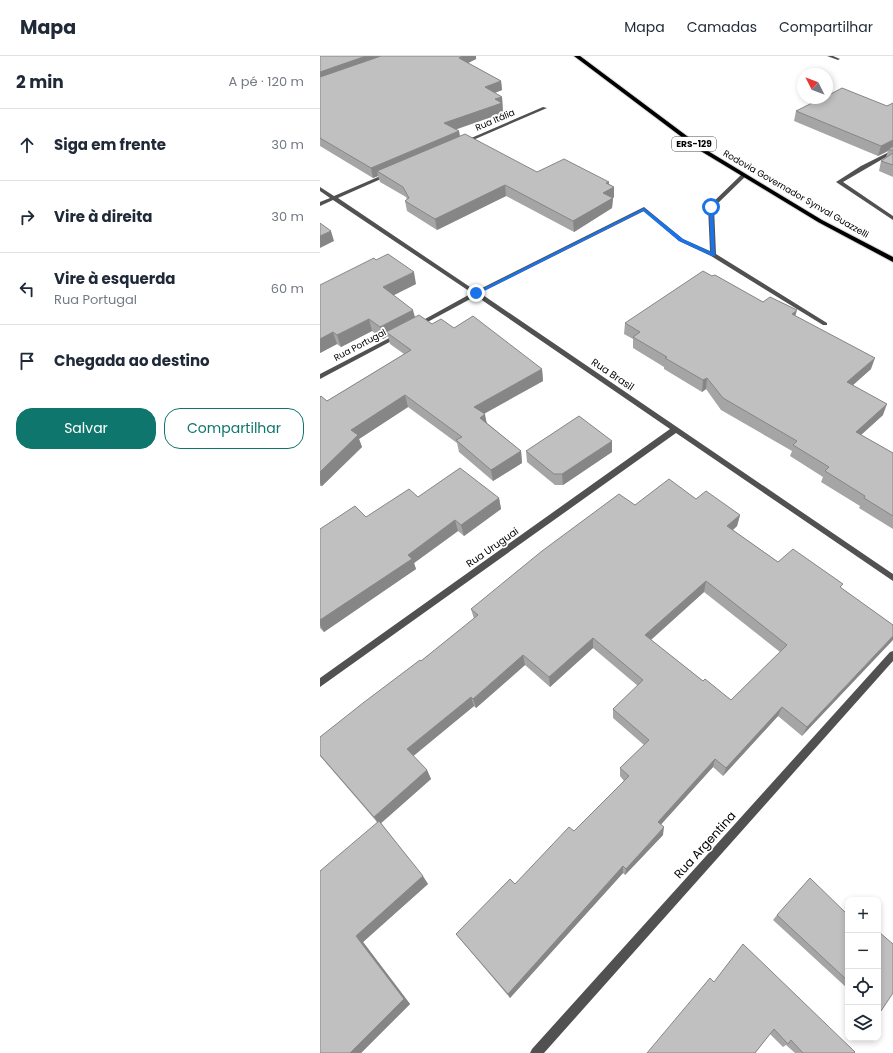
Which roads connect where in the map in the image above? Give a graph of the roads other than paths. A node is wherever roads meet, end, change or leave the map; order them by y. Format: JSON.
{"nodes":[{"id":1,"x":577,"y":56,"type":"edge"},
{"id":2,"x":829,"y":56,"type":"edge"},
{"id":3,"x":838,"y":59,"type":"dead end"},
{"id":4,"x":545,"y":108,"type":"dead end"},
{"id":5,"x":457,"y":145,"type":"edge"},
{"id":6,"x":893,"y":150,"type":"edge"},
{"id":7,"x":391,"y":174,"type":"edge"},
{"id":8,"x":744,"y":175,"type":"junction"},
{"id":9,"x":320,"y":189,"type":"edge"},
{"id":10,"x":332,"y":199,"type":"junction"},
{"id":11,"x":320,"y":204,"type":"edge"},
{"id":12,"x":893,"y":218,"type":"edge"},
{"id":13,"x":713,"y":255,"type":"junction"},
{"id":14,"x":893,"y":260,"type":"edge"},
{"id":15,"x":476,"y":293,"type":"junction"},
{"id":16,"x":825,"y":324,"type":"dead end"},
{"id":17,"x":408,"y":330,"type":"edge"},
{"id":18,"x":401,"y":333,"type":"edge"},
{"id":19,"x":320,"y":377,"type":"edge"},
{"id":20,"x":676,"y":429,"type":"junction"},
{"id":21,"x":893,"y":578,"type":"edge"},
{"id":22,"x":893,"y":655,"type":"edge"},
{"id":23,"x":320,"y":683,"type":"edge"},
{"id":24,"x":536,"y":1053,"type":"edge"}],
"edges":[{"from":1,"to":8,"type":"main road","name":"Rodovia Governador Synval Guazzelli","number":"ERS-129"},
{"from":2,"to":3,"type":"street"},
{"from":4,"to":5,"type":"street","name":"Rua Itália"},
{"from":6,"to":12,"type":"street"},
{"from":7,"to":10,"type":"street"},
{"from":8,"to":13,"type":"street"},
{"from":8,"to":14,"type":"main road","name":"Rodovia Governador Synval Guazzelli","number":"ERS-129"},
{"from":9,"to":10,"type":"street","name":"Rua Brasil"},
{"from":10,"to":11,"type":"street"},
{"from":10,"to":15,"type":"street","name":"Rua Brasil"},
{"from":13,"to":15,"type":"street"},
{"from":13,"to":16,"type":"street"},
{"from":15,"to":17,"type":"street"},
{"from":15,"to":20,"type":"street","name":"Rua Brasil"},
{"from":18,"to":19,"type":"street","name":"Rua Portugal"},
{"from":20,"to":21,"type":"street","name":"Rua Brasil"},
{"from":20,"to":23,"type":"street","name":"Rua Uruguai"},
{"from":22,"to":24,"type":"street","name":"Rua Argentina"}]}
